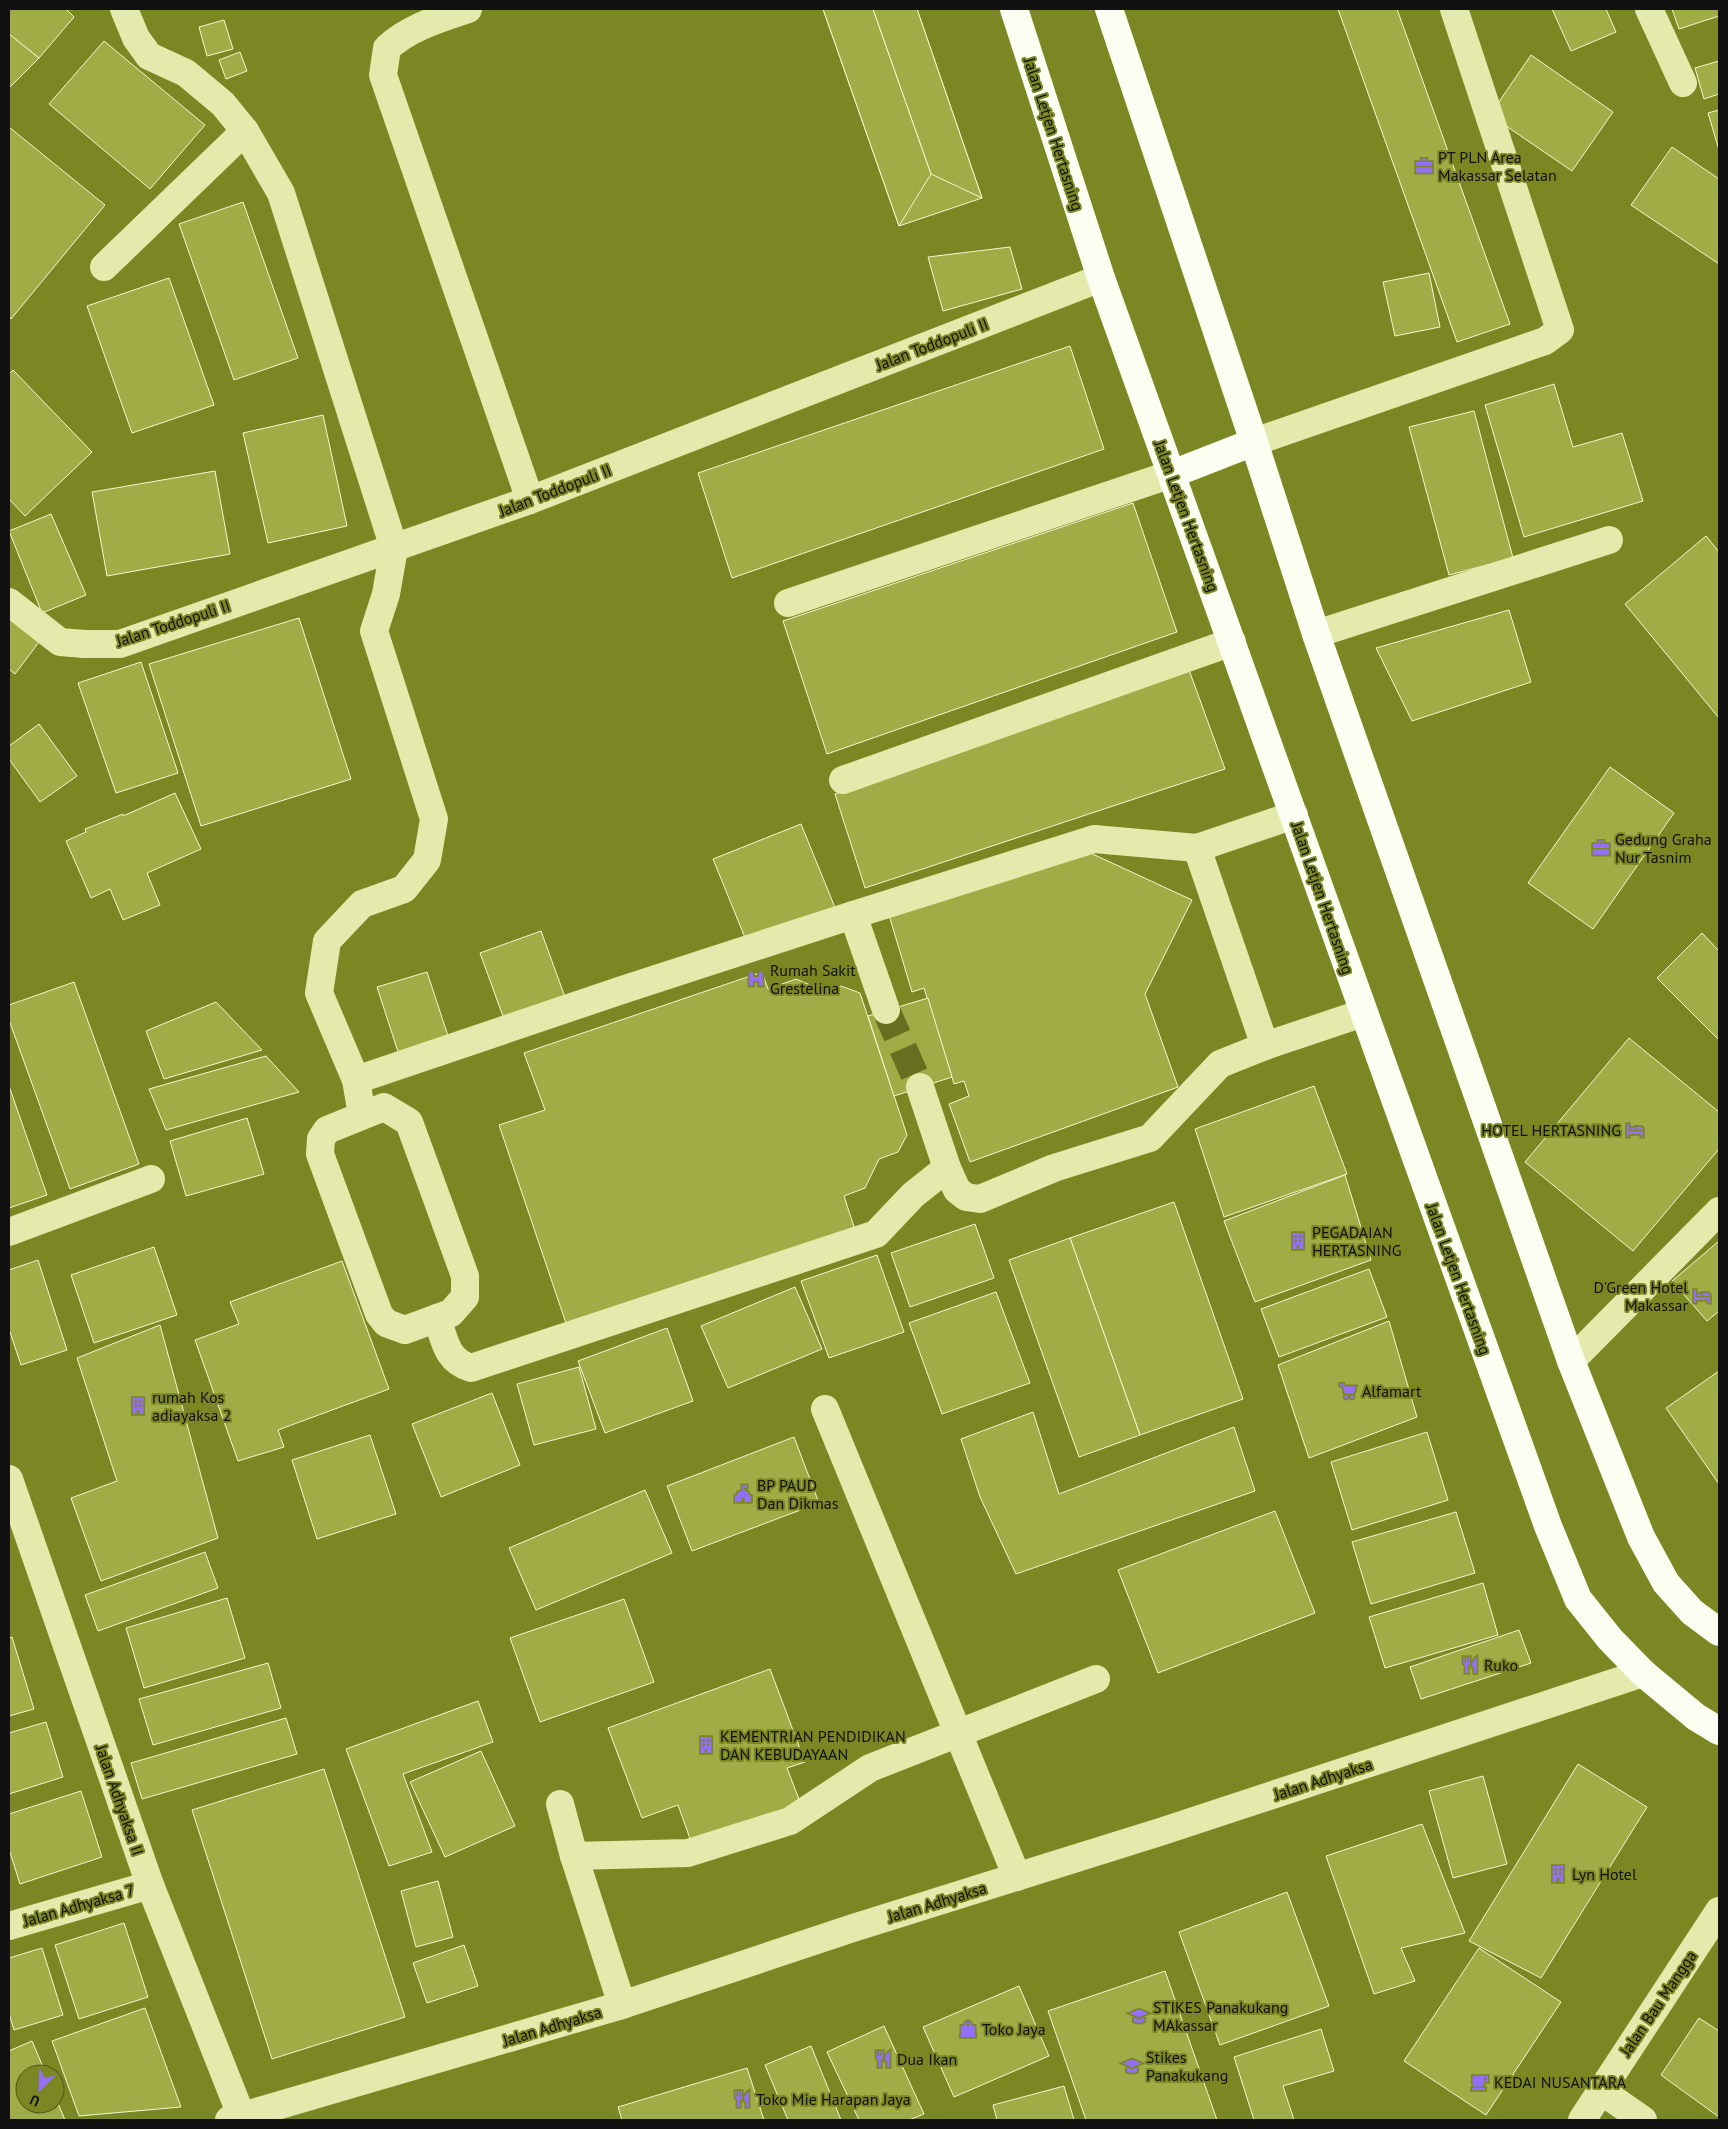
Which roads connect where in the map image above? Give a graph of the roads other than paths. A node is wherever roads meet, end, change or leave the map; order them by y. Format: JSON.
{"nodes":[{"id":1,"x":124,"y":9,"type":"edge"},
{"id":2,"x":468,"y":9,"type":"edge"},
{"id":3,"x":1014,"y":9,"type":"edge"},
{"id":4,"x":1109,"y":9,"type":"edge"},
{"id":5,"x":1454,"y":9,"type":"edge"},
{"id":6,"x":1648,"y":9,"type":"edge"},
{"id":7,"x":1683,"y":83,"type":"dead end"},
{"id":8,"x":245,"y":131,"type":"junction"},
{"id":9,"x":104,"y":267,"type":"dead end"},
{"id":10,"x":1101,"y":278,"type":"junction"},
{"id":11,"x":1254,"y":442,"type":"junction"},
{"id":12,"x":1172,"y":474,"type":"junction"},
{"id":13,"x":530,"y":500,"type":"junction"},
{"id":14,"x":1609,"y":540,"type":"dead end"},
{"id":15,"x":394,"y":548,"type":"junction"},
{"id":16,"x":9,"y":602,"type":"edge"},
{"id":17,"x":788,"y":603,"type":"dead end"},
{"id":18,"x":1316,"y":634,"type":"junction"},
{"id":19,"x":1232,"y":642,"type":"junction"},
{"id":20,"x":843,"y":780,"type":"dead end"},
{"id":21,"x":1294,"y":815,"type":"junction"},
{"id":22,"x":1197,"y":848,"type":"junction"},
{"id":23,"x":853,"y":915,"type":"junction"},
{"id":24,"x":886,"y":1010,"type":"tunnel mouth"},
{"id":25,"x":1363,"y":1013,"type":"junction"},
{"id":26,"x":1265,"y":1046,"type":"junction"},
{"id":27,"x":356,"y":1080,"type":"junction"},
{"id":28,"x":920,"y":1087,"type":"tunnel mouth"},
{"id":29,"x":362,"y":1115,"type":"junction"},
{"id":30,"x":947,"y":1168,"type":"junction"},
{"id":31,"x":151,"y":1179,"type":"dead end"},
{"id":32,"x":1719,"y":1211,"type":"edge"},
{"id":33,"x":9,"y":1232,"type":"edge"},
{"id":34,"x":436,"y":1318,"type":"junction"},
{"id":35,"x":1571,"y":1361,"type":"junction"},
{"id":36,"x":825,"y":1409,"type":"dead end"},
{"id":37,"x":9,"y":1479,"type":"edge"},
{"id":38,"x":1719,"y":1632,"type":"edge"},
{"id":39,"x":1643,"y":1673,"type":"junction"},
{"id":40,"x":1096,"y":1679,"type":"dead end"},
{"id":41,"x":1719,"y":1731,"type":"edge"},
{"id":42,"x":957,"y":1733,"type":"junction"},
{"id":43,"x":560,"y":1804,"type":"dead end"},
{"id":44,"x":574,"y":1856,"type":"junction"},
{"id":45,"x":1017,"y":1877,"type":"junction"},
{"id":46,"x":150,"y":1884,"type":"junction"},
{"id":47,"x":1719,"y":1911,"type":"edge"},
{"id":48,"x":9,"y":1926,"type":"edge"},
{"id":49,"x":622,"y":2005,"type":"junction"},
{"id":50,"x":1600,"y":2090,"type":"junction"},
{"id":51,"x":238,"y":2119,"type":"edge"},
{"id":52,"x":1582,"y":2120,"type":"edge"},
{"id":53,"x":1643,"y":2120,"type":"edge"}],
"edges":[{"from":1,"to":8,"type":"street"},
{"from":2,"to":13,"type":"street"},
{"from":3,"to":10,"type":"main road","name":"Jalan Letjen Hertasning"},
{"from":4,"to":11,"type":"main road"},
{"from":5,"to":11,"type":"street"},
{"from":6,"to":7,"type":"street"},
{"from":8,"to":9,"type":"street"},
{"from":8,"to":15,"type":"street"},
{"from":10,"to":12,"type":"main road","name":"Jalan Letjen Hertasning"},
{"from":10,"to":13,"type":"street","name":"Jalan Toddopuli II"},
{"from":11,"to":12,"type":"main road"},
{"from":11,"to":18,"type":"main road"},
{"from":12,"to":17,"type":"street"},
{"from":12,"to":19,"type":"main road","name":"Jalan Letjen Hertasning"},
{"from":13,"to":15,"type":"street","name":"Jalan Toddopuli II"},
{"from":14,"to":18,"type":"street"},
{"from":15,"to":16,"type":"street","name":"Jalan Toddopuli II"},
{"from":15,"to":27,"type":"street"},
{"from":18,"to":35,"type":"main road"},
{"from":19,"to":20,"type":"street"},
{"from":19,"to":21,"type":"main road","name":"Jalan Letjen Hertasning"},
{"from":21,"to":22,"type":"street"},
{"from":21,"to":25,"type":"main road","name":"Jalan Letjen Hertasning"},
{"from":22,"to":23,"type":"street"},
{"from":22,"to":26,"type":"street"},
{"from":23,"to":24,"type":"street"},
{"from":23,"to":27,"type":"street"},
{"from":25,"to":26,"type":"street"},
{"from":25,"to":39,"type":"main road","name":"Jalan Letjen Hertasning"},
{"from":26,"to":30,"type":"street"},
{"from":27,"to":29,"type":"street"},
{"from":28,"to":30,"type":"street"},
{"from":29,"to":34,"type":"street"},
{"from":29,"to":34,"type":"street"},
{"from":30,"to":34,"type":"street"},
{"from":31,"to":33,"type":"street"},
{"from":32,"to":35,"type":"street"},
{"from":35,"to":38,"type":"main road"},
{"from":36,"to":42,"type":"street"},
{"from":37,"to":46,"type":"street","name":"Jalan Adhyaksa II"},
{"from":39,"to":41,"type":"main road","name":"Jalan Letjen Hertasning"},
{"from":39,"to":45,"type":"street","name":"Jalan Adhyaksa"},
{"from":40,"to":42,"type":"street"},
{"from":42,"to":44,"type":"street"},
{"from":42,"to":45,"type":"street"},
{"from":43,"to":44,"type":"street"},
{"from":44,"to":49,"type":"street"},
{"from":45,"to":49,"type":"street","name":"Jalan Adhyaksa"},
{"from":46,"to":48,"type":"street","name":"Jalan Adhyaksa 7"},
{"from":46,"to":51,"type":"street","name":"Jalan Adhyaksa II"},
{"from":47,"to":50,"type":"street","name":"Jalan Bau Mangga"},
{"from":49,"to":51,"type":"street","name":"Jalan Adhyaksa"},
{"from":50,"to":52,"type":"street","name":"Jalan Bau Mangga"},
{"from":50,"to":53,"type":"street"}]}
